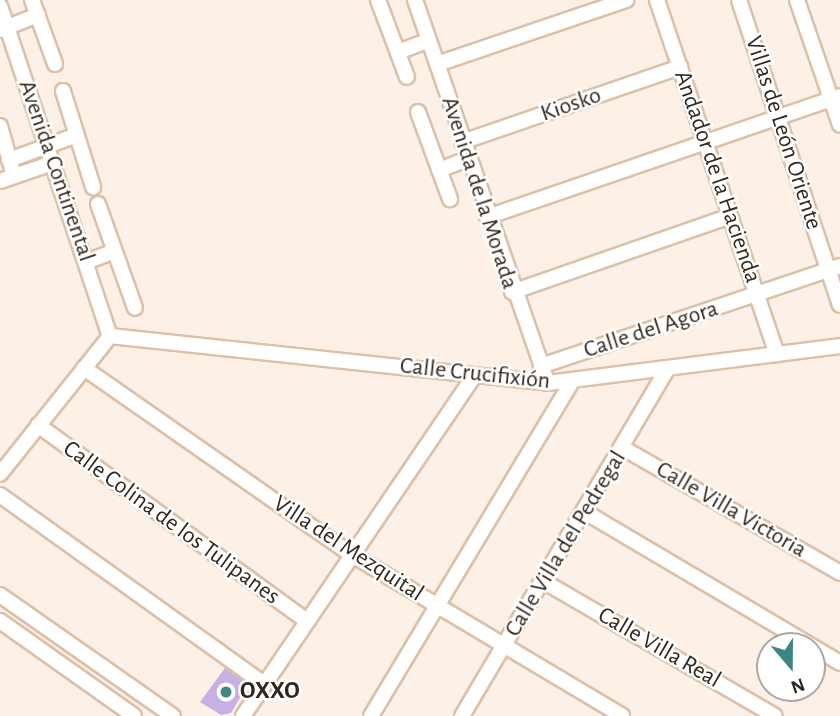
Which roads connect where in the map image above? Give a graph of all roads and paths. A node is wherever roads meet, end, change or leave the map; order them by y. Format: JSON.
{"nodes":[{"id":1,"x":33,"y":0,"type":"edge"},
{"id":2,"x":378,"y":0,"type":"edge"},
{"id":3,"x":415,"y":0,"type":"edge"},
{"id":4,"x":626,"y":0,"type":"edge"},
{"id":5,"x":657,"y":0,"type":"edge"},
{"id":6,"x":739,"y":0,"type":"edge"},
{"id":7,"x":797,"y":0,"type":"edge"},
{"id":8,"x":0,"y":6,"type":"edge"},
{"id":9,"x":38,"y":15,"type":"junction"},
{"id":10,"x":4,"y":29,"type":"edge"},
{"id":11,"x":429,"y":40,"type":"junction"},
{"id":12,"x":398,"y":52,"type":"junction"},
{"id":13,"x":55,"y":64,"type":"dead end"},
{"id":14,"x":437,"y":64,"type":"junction"},
{"id":15,"x":680,"y":68,"type":"junction"},
{"id":16,"x":407,"y":77,"type":"dead end"},
{"id":17,"x":63,"y":91,"type":"dead end"},
{"id":18,"x":836,"y":97,"type":"edge"},
{"id":19,"x":418,"y":112,"type":"dead end"},
{"id":20,"x":778,"y":116,"type":"junction"},
{"id":21,"x":840,"y":125,"type":"edge"},
{"id":22,"x":0,"y":127,"type":"edge"},
{"id":23,"x":77,"y":135,"type":"junction"},
{"id":24,"x":462,"y":142,"type":"junction"},
{"id":25,"x":705,"y":142,"type":"junction"},
{"id":26,"x":48,"y":146,"type":"junction"},
{"id":27,"x":468,"y":159,"type":"junction"},
{"id":28,"x":9,"y":160,"type":"junction"},
{"id":29,"x":53,"y":163,"type":"junction"},
{"id":30,"x":439,"y":170,"type":"junction"},
{"id":31,"x":7,"y":178,"type":"edge"},
{"id":32,"x":93,"y":187,"type":"dead end"},
{"id":33,"x":450,"y":199,"type":"dead end"},
{"id":34,"x":98,"y":204,"type":"dead end"},
{"id":35,"x":730,"y":216,"type":"junction"},
{"id":36,"x":487,"y":217,"type":"junction"},
{"id":37,"x":114,"y":251,"type":"junction"},
{"id":38,"x":86,"y":262,"type":"junction"},
{"id":39,"x":834,"y":268,"type":"edge"},
{"id":40,"x":512,"y":292,"type":"junction"},
{"id":41,"x":758,"y":295,"type":"junction"},
{"id":42,"x":840,"y":305,"type":"edge"},
{"id":43,"x":135,"y":308,"type":"dead end"},
{"id":44,"x":110,"y":336,"type":"junction"},
{"id":45,"x":840,"y":346,"type":"edge"},
{"id":46,"x":777,"y":354,"type":"junction"},
{"id":47,"x":541,"y":366,"type":"junction"},
{"id":48,"x":84,"y":368,"type":"junction"},
{"id":49,"x":666,"y":370,"type":"junction"},
{"id":50,"x":475,"y":375,"type":"junction"},
{"id":51,"x":572,"y":382,"type":"junction"},
{"id":52,"x":548,"y":383,"type":"junction"},
{"id":53,"x":38,"y":425,"type":"junction"},
{"id":54,"x":623,"y":448,"type":"junction"},
{"id":55,"x":0,"y":474,"type":"edge"},
{"id":56,"x":0,"y":495,"type":"edge"},
{"id":57,"x":585,"y":512,"type":"junction"},
{"id":58,"x":349,"y":553,"type":"junction"},
{"id":59,"x":840,"y":573,"type":"edge"},
{"id":60,"x":543,"y":581,"type":"junction"},
{"id":61,"x":0,"y":594,"type":"edge"},
{"id":62,"x":435,"y":606,"type":"junction"},
{"id":63,"x":305,"y":620,"type":"junction"},
{"id":64,"x":0,"y":621,"type":"edge"},
{"id":65,"x":504,"y":648,"type":"junction"},
{"id":66,"x":840,"y":663,"type":"edge"},
{"id":67,"x":263,"y":683,"type":"junction"},
{"id":68,"x":465,"y":715,"type":"edge"},
{"id":69,"x":134,"y":716,"type":"edge"},
{"id":70,"x":173,"y":716,"type":"edge"},
{"id":71,"x":243,"y":716,"type":"edge"},
{"id":72,"x":371,"y":716,"type":"edge"},
{"id":73,"x":622,"y":716,"type":"edge"},
{"id":74,"x":775,"y":716,"type":"edge"}],
"edges":[{"from":1,"to":9,"type":"street"},
{"from":2,"to":12,"type":"street"},
{"from":3,"to":11,"type":"street","name":"Avenida de la Morada"},
{"from":4,"to":14,"type":"street"},
{"from":5,"to":15,"type":"street","name":"Andador de la Hacienda"},
{"from":6,"to":20,"type":"street","name":"Villas de León Oriente"},
{"from":7,"to":18,"type":"street"},
{"from":8,"to":10,"type":"street","name":"Avenida Continental"},
{"from":9,"to":10,"type":"street"},
{"from":9,"to":13,"type":"street"},
{"from":10,"to":26,"type":"street","name":"Avenida Continental"},
{"from":11,"to":12,"type":"street"},
{"from":11,"to":14,"type":"street","name":"Avenida de la Morada"},
{"from":12,"to":16,"type":"street"},
{"from":14,"to":24,"type":"street","name":"Avenida de la Morada"},
{"from":15,"to":24,"type":"street","name":"Kiosko"},
{"from":15,"to":25,"type":"street","name":"Andador de la Hacienda"},
{"from":17,"to":23,"type":"street"},
{"from":18,"to":20,"type":"street"},
{"from":18,"to":21,"type":"street"},
{"from":19,"to":30,"type":"street"},
{"from":20,"to":25,"type":"street"},
{"from":20,"to":39,"type":"street","name":"Villas de León Oriente"},
{"from":22,"to":28,"type":"street"},
{"from":23,"to":26,"type":"street"},
{"from":23,"to":32,"type":"street"},
{"from":24,"to":27,"type":"street","name":"Avenida de la Morada"},
{"from":25,"to":35,"type":"street","name":"Andador de la Hacienda"},
{"from":25,"to":36,"type":"street"},
{"from":26,"to":28,"type":"street"},
{"from":26,"to":29,"type":"street","name":"Avenida Continental"},
{"from":27,"to":30,"type":"street"},
{"from":27,"to":36,"type":"street","name":"Avenida de la Morada"},
{"from":28,"to":31,"type":"street"},
{"from":29,"to":31,"type":"street"},
{"from":29,"to":38,"type":"street","name":"Avenida Continental"},
{"from":30,"to":33,"type":"street"},
{"from":34,"to":37,"type":"street"},
{"from":35,"to":40,"type":"street"},
{"from":35,"to":41,"type":"street","name":"Andador de la Hacienda"},
{"from":36,"to":40,"type":"street","name":"Avenida de la Morada"},
{"from":37,"to":38,"type":"street"},
{"from":37,"to":43,"type":"street"},
{"from":38,"to":44,"type":"street","name":"Avenida Continental"},
{"from":39,"to":41,"type":"street","name":"Calle del Agora"},
{"from":39,"to":42,"type":"street","name":"Villas de León Oriente"},
{"from":40,"to":47,"type":"street","name":"Avenida de la Morada"},
{"from":41,"to":46,"type":"street","name":"Andador de la Hacienda"},
{"from":41,"to":47,"type":"street","name":"Calle del Agora"},
{"from":44,"to":48,"type":"street"},
{"from":44,"to":50,"type":"street","name":"Calle Crucifixión"},
{"from":45,"to":46,"type":"street","name":"Calle Crucifixión"},
{"from":46,"to":49,"type":"street","name":"Calle Crucifixión"},
{"from":47,"to":52,"type":"street","name":"Avenida de la Morada"},
{"from":48,"to":53,"type":"street"},
{"from":48,"to":58,"type":"street","name":"Villa del Mezquital"},
{"from":49,"to":51,"type":"street","name":"Calle Crucifixión"},
{"from":49,"to":54,"type":"street","name":"Calle Villa del Pedregal"},
{"from":50,"to":52,"type":"street","name":"Calle Crucifixión"},
{"from":50,"to":58,"type":"street"},
{"from":51,"to":52,"type":"street","name":"Calle Crucifixión"},
{"from":51,"to":62,"type":"street"},
{"from":53,"to":55,"type":"street"},
{"from":53,"to":63,"type":"street","name":"Calle Colina de los Tulipanes"},
{"from":54,"to":57,"type":"street","name":"Calle Villa del Pedregal"},
{"from":54,"to":59,"type":"street","name":"Calle Villa Victoria"},
{"from":56,"to":67,"type":"street"},
{"from":57,"to":60,"type":"street","name":"Calle Villa del Pedregal"},
{"from":57,"to":66,"type":"street"},
{"from":58,"to":62,"type":"street","name":"Villa del Mezquital"},
{"from":58,"to":63,"type":"street"},
{"from":60,"to":65,"type":"street","name":"Calle Villa del Pedregal"},
{"from":60,"to":74,"type":"street","name":"Calle Villa Real"},
{"from":61,"to":70,"type":"street"},
{"from":62,"to":65,"type":"street","name":"Villa del Mezquital"},
{"from":62,"to":72,"type":"street"},
{"from":63,"to":67,"type":"street"},
{"from":64,"to":69,"type":"street"},
{"from":65,"to":68,"type":"street","name":"Calle Villa del Pedregal"},
{"from":65,"to":73,"type":"street","name":"Villa del Mezquital"},
{"from":67,"to":71,"type":"street"}]}
